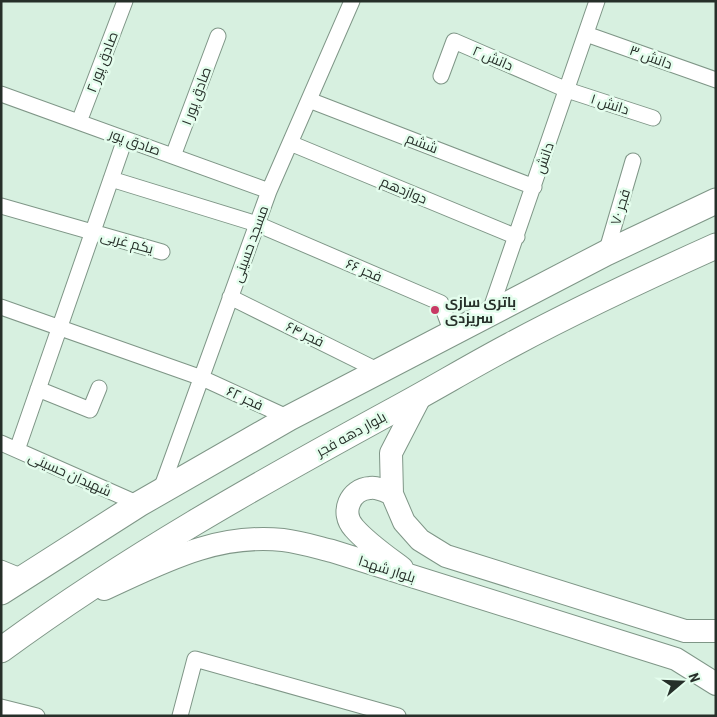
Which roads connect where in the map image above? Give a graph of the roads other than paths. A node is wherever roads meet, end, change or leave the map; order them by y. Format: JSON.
{"nodes":[{"id":1,"x":125,"y":1,"type":"edge"},
{"id":2,"x":352,"y":1,"type":"edge"},
{"id":3,"x":598,"y":1,"type":"edge"},
{"id":4,"x":586,"y":34,"type":"junction"},
{"id":5,"x":218,"y":36,"type":"dead end"},
{"id":6,"x":441,"y":76,"type":"dead end"},
{"id":7,"x":716,"y":80,"type":"edge"},
{"id":8,"x":568,"y":90,"type":"junction"},
{"id":9,"x":1,"y":94,"type":"edge"},
{"id":10,"x":309,"y":100,"type":"junction"},
{"id":11,"x":653,"y":118,"type":"dead end"},
{"id":12,"x":79,"y":122,"type":"junction"},
{"id":13,"x":125,"y":139,"type":"junction"},
{"id":14,"x":290,"y":143,"type":"junction"},
{"id":15,"x":173,"y":156,"type":"junction"},
{"id":16,"x":634,"y":162,"type":"dead end"},
{"id":17,"x":111,"y":179,"type":"junction"},
{"id":18,"x":534,"y":186,"type":"junction"},
{"id":19,"x":269,"y":190,"type":"junction"},
{"id":20,"x":716,"y":201,"type":"edge"},
{"id":21,"x":1,"y":206,"type":"edge"},
{"id":22,"x":257,"y":224,"type":"junction"},
{"id":23,"x":92,"y":233,"type":"junction"},
{"id":24,"x":517,"y":237,"type":"junction"},
{"id":25,"x":716,"y":246,"type":"edge"},
{"id":26,"x":162,"y":252,"type":"dead end"},
{"id":27,"x":606,"y":253,"type":"junction"},
{"id":28,"x":230,"y":297,"type":"junction"},
{"id":29,"x":1,"y":307,"type":"edge"},
{"id":30,"x":489,"y":314,"type":"junction"},
{"id":31,"x":59,"y":329,"type":"junction"},
{"id":32,"x":452,"y":333,"type":"junction"},
{"id":33,"x":380,"y":371,"type":"junction"},
{"id":34,"x":202,"y":378,"type":"junction"},
{"id":35,"x":99,"y":388,"type":"dead end"},
{"id":36,"x":38,"y":389,"type":"junction"},
{"id":37,"x":421,"y":395,"type":"junction"},
{"id":38,"x":289,"y":418,"type":"junction"},
{"id":39,"x":1,"y":443,"type":"edge"},
{"id":40,"x":17,"y":450,"type":"junction"},
{"id":41,"x":392,"y":494,"type":"junction"},
{"id":42,"x":150,"y":498,"type":"junction"},
{"id":43,"x":12,"y":572,"type":"edge"},
{"id":44,"x":412,"y":577,"type":"junction"},
{"id":45,"x":1,"y":592,"type":"edge"},
{"id":46,"x":55,"y":610,"type":"junction"},
{"id":47,"x":716,"y":631,"type":"edge"},
{"id":48,"x":1,"y":650,"type":"edge"},
{"id":49,"x":716,"y":684,"type":"edge"},
{"id":50,"x":1,"y":707,"type":"edge"},
{"id":51,"x":37,"y":716,"type":"edge"},
{"id":52,"x":180,"y":716,"type":"edge"},
{"id":53,"x":398,"y":716,"type":"edge"}],
"edges":[{"from":1,"to":12,"type":"street","name":"صادق پور ۲"},
{"from":2,"to":10,"type":"street","name":"مسجد حسینی"},
{"from":3,"to":4,"type":"street","name":"دانش"},
{"from":4,"to":7,"type":"street","name":"دانش ۳"},
{"from":4,"to":8,"type":"street","name":"دانش"},
{"from":5,"to":15,"type":"street","name":"صادق پور ۱"},
{"from":6,"to":8,"type":"street","name":"دانش ۲"},
{"from":8,"to":11,"type":"street","name":"دانش ۱"},
{"from":8,"to":18,"type":"street","name":"دانش"},
{"from":9,"to":12,"type":"street","name":"صادق پور"},
{"from":10,"to":14,"type":"street","name":"مسجد حسینی"},
{"from":10,"to":18,"type":"street","name":"ششم"},
{"from":12,"to":13,"type":"street","name":"صادق پور"},
{"from":13,"to":15,"type":"street","name":"صادق پور"},
{"from":13,"to":17,"type":"street"},
{"from":14,"to":19,"type":"street","name":"مسجد حسینی"},
{"from":14,"to":24,"type":"street","name":"دوازدهم"},
{"from":15,"to":19,"type":"street","name":"صادق پور"},
{"from":16,"to":27,"type":"street","name":"فجر ۷۰"},
{"from":17,"to":22,"type":"street","name":"فجر ۶۶"},
{"from":17,"to":23,"type":"street"},
{"from":18,"to":24,"type":"street","name":"دانش"},
{"from":19,"to":22,"type":"street","name":"مسجد حسینی"},
{"from":20,"to":27,"type":"main road"},
{"from":21,"to":23,"type":"street","name":"یکم غربی"},
{"from":22,"to":28,"type":"street","name":"مسجد حسینی"},
{"from":22,"to":32,"type":"street","name":"فجر ۶۶"},
{"from":23,"to":26,"type":"street","name":"یکم غربی"},
{"from":23,"to":31,"type":"street"},
{"from":24,"to":30,"type":"street","name":"دانش"},
{"from":25,"to":37,"type":"main road","name":"بلوار دهه فجر"},
{"from":27,"to":30,"type":"main road"},
{"from":28,"to":33,"type":"street","name":"فجر ۶۴"},
{"from":28,"to":34,"type":"street","name":"مسجد حسینی"},
{"from":29,"to":31,"type":"street","name":"فجر ۶۲"},
{"from":30,"to":32,"type":"main road"},
{"from":31,"to":34,"type":"street","name":"فجر ۶۲"},
{"from":31,"to":36,"type":"street"},
{"from":32,"to":33,"type":"main road"},
{"from":33,"to":38,"type":"main road"},
{"from":34,"to":38,"type":"street","name":"فجر ۶۲"},
{"from":34,"to":42,"type":"street","name":"مسجد حسینی"},
{"from":35,"to":36,"type":"street"},
{"from":36,"to":40,"type":"street"},
{"from":37,"to":41,"type":"street"},
{"from":37,"to":46,"type":"main road","name":"بلوار دهه فجر"},
{"from":38,"to":42,"type":"main road"},
{"from":39,"to":40,"type":"street","name":"شهیدان حسینی"},
{"from":40,"to":42,"type":"street","name":"شهیدان حسینی"},
{"from":41,"to":44,"type":"street"},
{"from":41,"to":47,"type":"street"},
{"from":42,"to":43,"type":"main road"},
{"from":43,"to":45,"type":"main road"},
{"from":44,"to":46,"type":"street","name":"بلوار شهدا"},
{"from":44,"to":49,"type":"street","name":"بلوار شهدا"},
{"from":46,"to":48,"type":"main road","name":"بلوار دهه فجر"},
{"from":50,"to":51,"type":"street"},
{"from":52,"to":53,"type":"street"}]}
